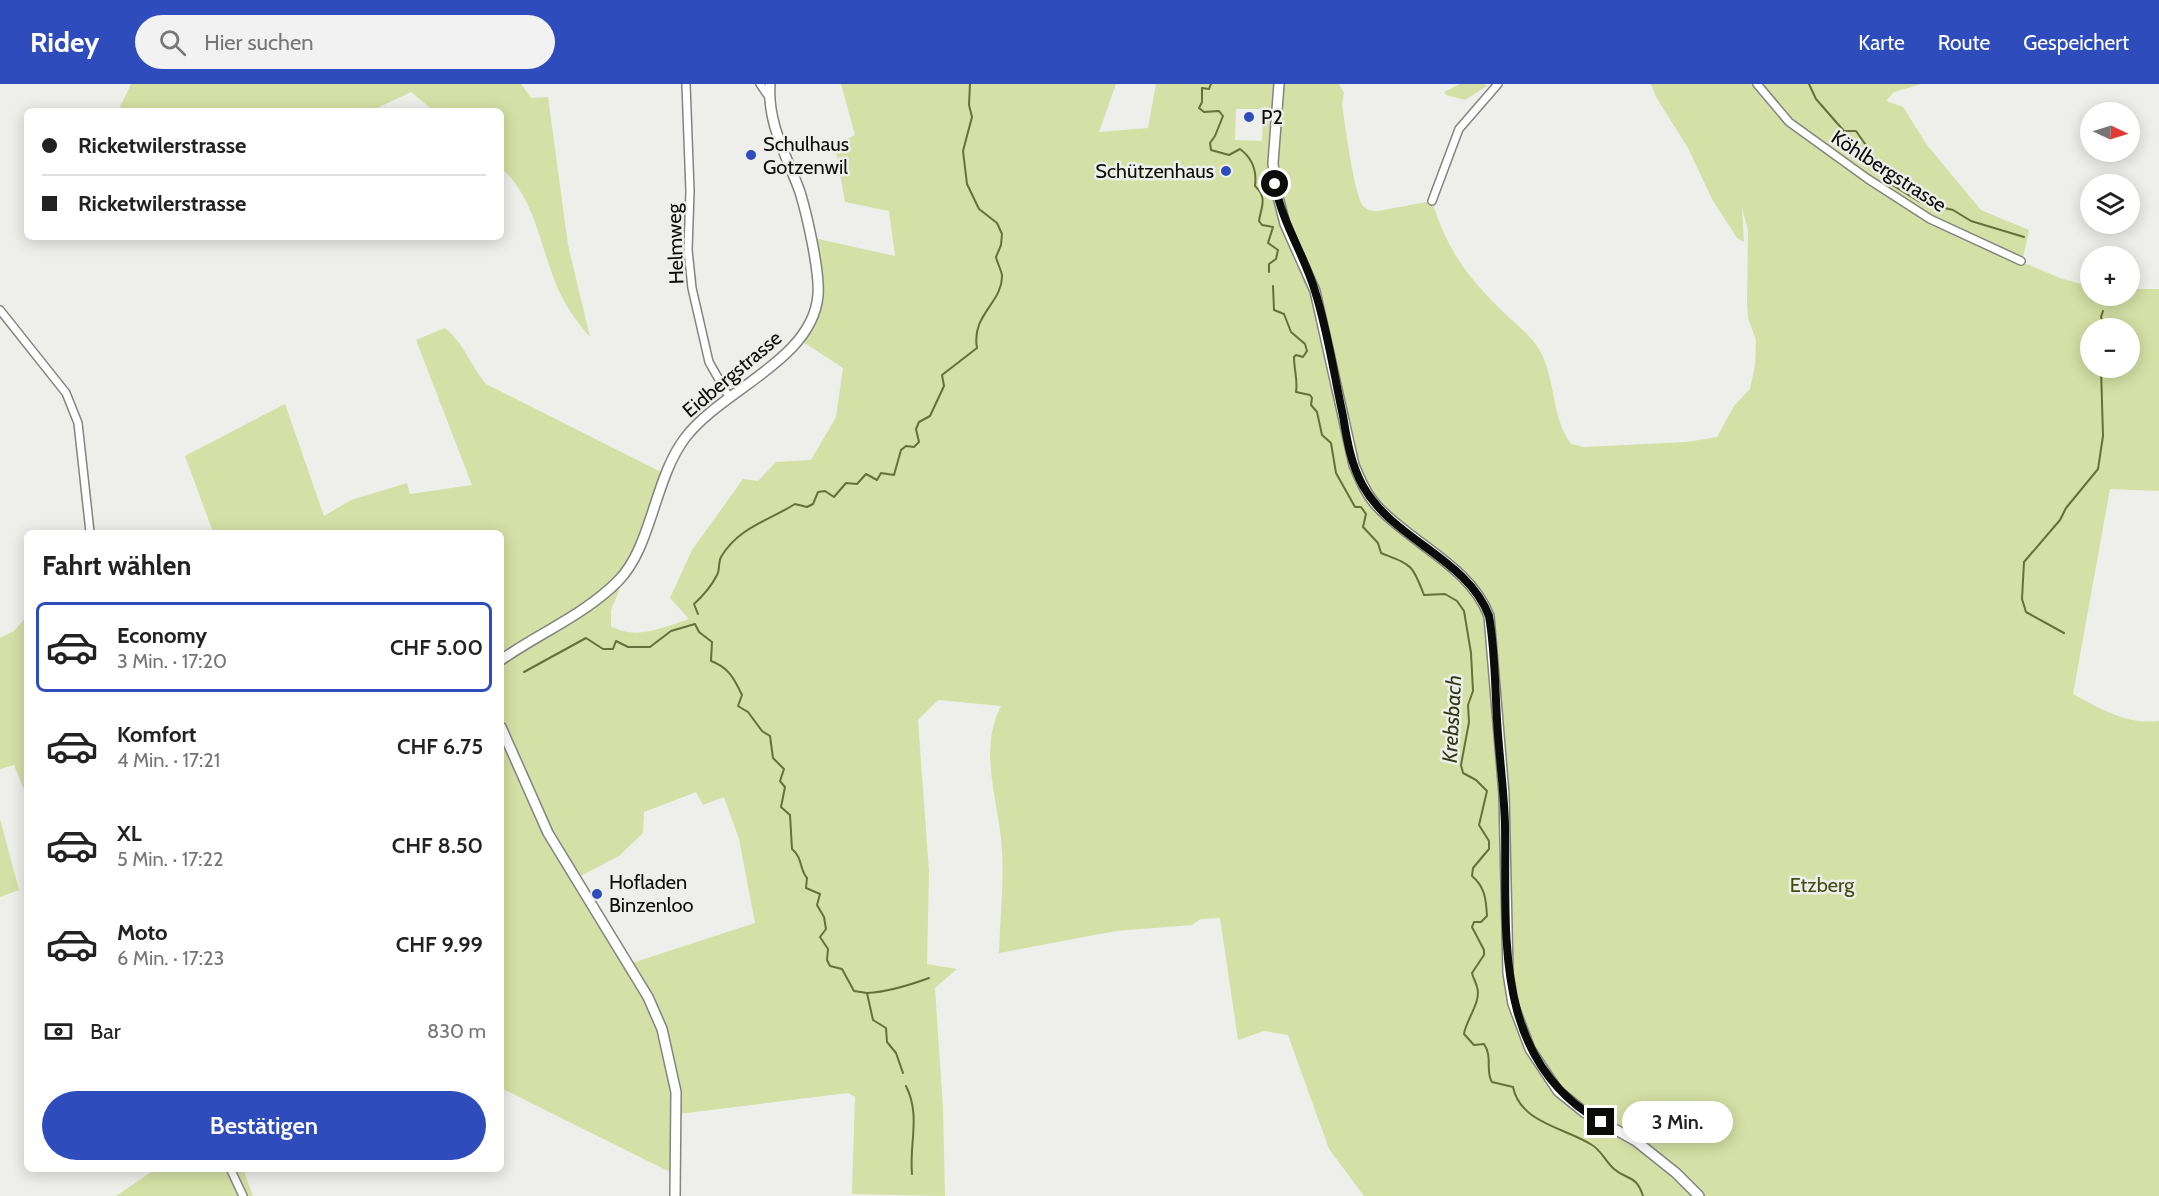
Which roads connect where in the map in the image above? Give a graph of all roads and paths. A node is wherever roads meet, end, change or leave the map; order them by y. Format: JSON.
{"nodes":[{"id":1,"x":686,"y":84,"type":"edge"},
{"id":2,"x":760,"y":84,"type":"edge"},
{"id":3,"x":770,"y":84,"type":"edge"},
{"id":4,"x":1278,"y":84,"type":"edge"},
{"id":5,"x":1498,"y":84,"type":"edge"},
{"id":6,"x":1757,"y":84,"type":"edge"},
{"id":7,"x":770,"y":97,"type":"junction"},
{"id":8,"x":1431,"y":201,"type":"dead end"},
{"id":9,"x":2021,"y":261,"type":"dead end"},
{"id":10,"x":0,"y":310,"type":"edge"},
{"id":11,"x":729,"y":397,"type":"junction"},
{"id":12,"x":90,"y":530,"type":"edge"},
{"id":13,"x":504,"y":658,"type":"edge"},
{"id":14,"x":504,"y":734,"type":"edge"},
{"id":15,"x":232,"y":1172,"type":"edge"},
{"id":16,"x":243,"y":1196,"type":"edge"},
{"id":17,"x":675,"y":1196,"type":"edge"},
{"id":18,"x":1699,"y":1196,"type":"edge"}],
"edges":[{"from":1,"to":11,"type":"street","name":"Helmweg"},
{"from":2,"to":7,"type":"street"},
{"from":3,"to":7,"type":"street","name":"Eidbergstrasse"},
{"from":4,"to":18,"type":"street"},
{"from":5,"to":8,"type":"street"},
{"from":6,"to":9,"type":"street","name":"Köhlbergstrasse"},
{"from":7,"to":11,"type":"street","name":"Eidbergstrasse"},
{"from":10,"to":12,"type":"street"},
{"from":11,"to":13,"type":"street","name":"Eidbergstrasse"},
{"from":14,"to":17,"type":"street"},
{"from":15,"to":16,"type":"street"}]}
